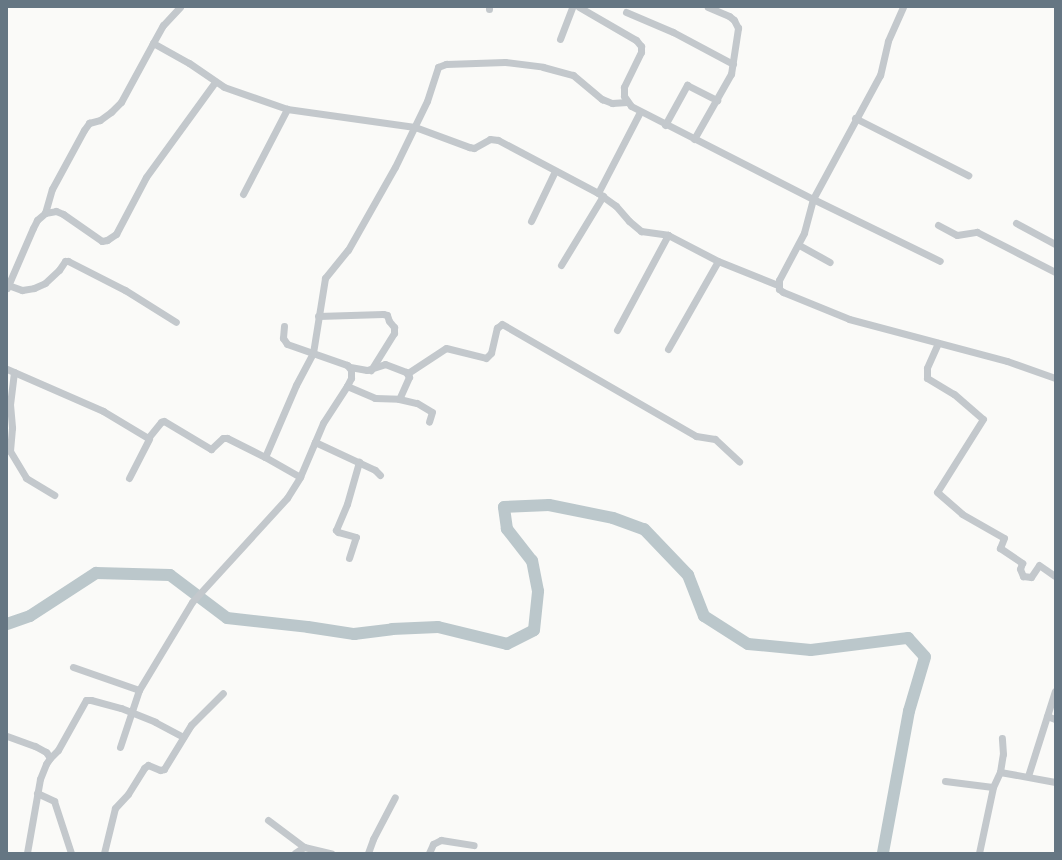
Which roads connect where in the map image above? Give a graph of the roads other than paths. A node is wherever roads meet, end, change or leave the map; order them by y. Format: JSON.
{"nodes":[{"id":1,"x":180,"y":7,"type":"edge"},
{"id":2,"x":572,"y":7,"type":"edge"},
{"id":3,"x":579,"y":7,"type":"edge"},
{"id":4,"x":708,"y":7,"type":"edge"},
{"id":5,"x":903,"y":7,"type":"edge"},
{"id":6,"x":626,"y":12,"type":"dead end"},
{"id":7,"x":560,"y":39,"type":"dead end"},
{"id":8,"x":153,"y":43,"type":"junction"},
{"id":9,"x":733,"y":64,"type":"junction"},
{"id":10,"x":216,"y":82,"type":"junction"},
{"id":11,"x":716,"y":100,"type":"junction"},
{"id":12,"x":627,"y":102,"type":"junction"},
{"id":13,"x":287,"y":109,"type":"junction"},
{"id":14,"x":640,"y":112,"type":"junction"},
{"id":15,"x":855,"y":118,"type":"junction"},
{"id":16,"x":665,"y":125,"type":"junction"},
{"id":17,"x":415,"y":127,"type":"junction"},
{"id":18,"x":694,"y":139,"type":"junction"},
{"id":19,"x":555,"y":171,"type":"junction"},
{"id":20,"x":968,"y":175,"type":"dead end"},
{"id":21,"x":243,"y":194,"type":"dead end"},
{"id":22,"x":601,"y":195,"type":"junction"},
{"id":23,"x":813,"y":199,"type":"junction"},
{"id":24,"x":45,"y":213,"type":"junction"},
{"id":25,"x":531,"y":221,"type":"dead end"},
{"id":26,"x":1016,"y":223,"type":"dead end"},
{"id":27,"x":938,"y":225,"type":"dead end"},
{"id":28,"x":668,"y":235,"type":"junction"},
{"id":29,"x":1055,"y":244,"type":"edge"},
{"id":30,"x":799,"y":245,"type":"junction"},
{"id":31,"x":718,"y":261,"type":"junction"},
{"id":32,"x":940,"y":261,"type":"dead end"},
{"id":33,"x":830,"y":262,"type":"dead end"},
{"id":34,"x":561,"y":265,"type":"dead end"},
{"id":35,"x":1055,"y":272,"type":"edge"},
{"id":36,"x":778,"y":285,"type":"junction"},
{"id":37,"x":7,"y":287,"type":"edge"},
{"id":38,"x":318,"y":316,"type":"junction"},
{"id":39,"x":176,"y":322,"type":"dead end"},
{"id":40,"x":284,"y":326,"type":"dead end"},
{"id":41,"x":617,"y":330,"type":"dead end"},
{"id":42,"x":938,"y":343,"type":"junction"},
{"id":43,"x":668,"y":349,"type":"dead end"},
{"id":44,"x":313,"y":353,"type":"junction"},
{"id":45,"x":350,"y":367,"type":"junction"},
{"id":46,"x":11,"y":370,"type":"edge"},
{"id":47,"x":371,"y":370,"type":"junction"},
{"id":48,"x":408,"y":373,"type":"junction"},
{"id":49,"x":1055,"y":378,"type":"edge"},
{"id":50,"x":347,"y":386,"type":"junction"},
{"id":51,"x":399,"y":399,"type":"junction"},
{"id":52,"x":429,"y":422,"type":"dead end"},
{"id":53,"x":149,"y":438,"type":"junction"},
{"id":54,"x":315,"y":442,"type":"junction"},
{"id":55,"x":265,"y":457,"type":"junction"},
{"id":56,"x":739,"y":461,"type":"dead end"},
{"id":57,"x":359,"y":462,"type":"junction"},
{"id":58,"x":380,"y":475,"type":"dead end"},
{"id":59,"x":300,"y":477,"type":"junction"},
{"id":60,"x":129,"y":478,"type":"dead end"},
{"id":61,"x":54,"y":495,"type":"dead end"},
{"id":62,"x":349,"y":558,"type":"dead end"},
{"id":63,"x":1055,"y":576,"type":"edge"},
{"id":64,"x":73,"y":667,"type":"dead end"},
{"id":65,"x":139,"y":690,"type":"junction"},
{"id":66,"x":1055,"y":691,"type":"edge"},
{"id":67,"x":223,"y":693,"type":"dead end"},
{"id":68,"x":132,"y":713,"type":"junction"},
{"id":69,"x":1046,"y":716,"type":"junction"},
{"id":70,"x":1055,"y":719,"type":"edge"},
{"id":71,"x":7,"y":736,"type":"edge"},
{"id":72,"x":183,"y":737,"type":"junction"},
{"id":73,"x":1002,"y":738,"type":"dead end"},
{"id":74,"x":120,"y":747,"type":"dead end"},
{"id":75,"x":50,"y":758,"type":"junction"},
{"id":76,"x":1000,"y":772,"type":"junction"},
{"id":77,"x":1028,"y":776,"type":"junction"},
{"id":78,"x":945,"y":781,"type":"dead end"},
{"id":79,"x":1055,"y":782,"type":"edge"},
{"id":80,"x":993,"y":787,"type":"junction"},
{"id":81,"x":37,"y":793,"type":"junction"},
{"id":82,"x":395,"y":797,"type":"dead end"},
{"id":83,"x":268,"y":820,"type":"dead end"},
{"id":84,"x":474,"y":845,"type":"dead end"},
{"id":85,"x":304,"y":847,"type":"junction"},
{"id":86,"x":27,"y":853,"type":"edge"},
{"id":87,"x":71,"y":853,"type":"edge"},
{"id":88,"x":104,"y":853,"type":"edge"},
{"id":89,"x":295,"y":853,"type":"edge"},
{"id":90,"x":331,"y":853,"type":"edge"},
{"id":91,"x":368,"y":853,"type":"edge"},
{"id":92,"x":428,"y":853,"type":"edge"},
{"id":93,"x":979,"y":853,"type":"edge"}],
"edges":[{"from":1,"to":8,"type":"street"},
{"from":2,"to":7,"type":"street"},
{"from":3,"to":12,"type":"street"},
{"from":4,"to":9,"type":"street"},
{"from":5,"to":15,"type":"street"},
{"from":6,"to":9,"type":"street"},
{"from":8,"to":10,"type":"street"},
{"from":8,"to":24,"type":"street"},
{"from":9,"to":11,"type":"street"},
{"from":10,"to":13,"type":"street"},
{"from":10,"to":24,"type":"street"},
{"from":11,"to":16,"type":"street"},
{"from":11,"to":18,"type":"street"},
{"from":12,"to":14,"type":"street"},
{"from":12,"to":17,"type":"street"},
{"from":13,"to":17,"type":"street"},
{"from":13,"to":21,"type":"street"},
{"from":14,"to":16,"type":"street"},
{"from":14,"to":22,"type":"street"},
{"from":15,"to":20,"type":"street"},
{"from":15,"to":23,"type":"street"},
{"from":16,"to":18,"type":"street"},
{"from":17,"to":19,"type":"street"},
{"from":17,"to":38,"type":"street"},
{"from":18,"to":23,"type":"street"},
{"from":19,"to":22,"type":"street"},
{"from":19,"to":25,"type":"street"},
{"from":22,"to":28,"type":"street"},
{"from":22,"to":34,"type":"street"},
{"from":23,"to":30,"type":"street"},
{"from":23,"to":32,"type":"street"},
{"from":24,"to":37,"type":"street"},
{"from":26,"to":29,"type":"street"},
{"from":27,"to":35,"type":"street"},
{"from":28,"to":31,"type":"street"},
{"from":28,"to":41,"type":"street"},
{"from":30,"to":33,"type":"street"},
{"from":30,"to":36,"type":"street"},
{"from":31,"to":36,"type":"street"},
{"from":31,"to":43,"type":"street"},
{"from":36,"to":42,"type":"street"},
{"from":37,"to":39,"type":"street"},
{"from":38,"to":44,"type":"street"},
{"from":38,"to":47,"type":"street"},
{"from":40,"to":44,"type":"street"},
{"from":42,"to":49,"type":"street"},
{"from":42,"to":63,"type":"street"},
{"from":44,"to":45,"type":"street"},
{"from":44,"to":55,"type":"street"},
{"from":45,"to":47,"type":"street"},
{"from":45,"to":50,"type":"street"},
{"from":46,"to":53,"type":"street"},
{"from":46,"to":61,"type":"street"},
{"from":47,"to":48,"type":"street"},
{"from":48,"to":51,"type":"street"},
{"from":48,"to":56,"type":"street"},
{"from":50,"to":51,"type":"street"},
{"from":50,"to":54,"type":"street"},
{"from":51,"to":52,"type":"street"},
{"from":53,"to":55,"type":"street"},
{"from":53,"to":60,"type":"street"},
{"from":54,"to":57,"type":"street"},
{"from":54,"to":59,"type":"street"},
{"from":55,"to":59,"type":"street"},
{"from":57,"to":58,"type":"street"},
{"from":57,"to":62,"type":"street"},
{"from":59,"to":65,"type":"street"},
{"from":64,"to":65,"type":"street"},
{"from":65,"to":68,"type":"street"},
{"from":66,"to":69,"type":"street"},
{"from":67,"to":72,"type":"street"},
{"from":68,"to":72,"type":"street"},
{"from":68,"to":74,"type":"street"},
{"from":68,"to":75,"type":"street"},
{"from":69,"to":70,"type":"street"},
{"from":69,"to":77,"type":"street"},
{"from":71,"to":75,"type":"street"},
{"from":72,"to":88,"type":"street"},
{"from":73,"to":76,"type":"street"},
{"from":75,"to":81,"type":"street"},
{"from":76,"to":77,"type":"street"},
{"from":76,"to":80,"type":"street"},
{"from":77,"to":79,"type":"street"},
{"from":78,"to":80,"type":"street"},
{"from":80,"to":93,"type":"street"},
{"from":81,"to":86,"type":"street"},
{"from":81,"to":87,"type":"street"},
{"from":82,"to":91,"type":"street"},
{"from":83,"to":85,"type":"street"},
{"from":84,"to":92,"type":"street"},
{"from":85,"to":89,"type":"street"},
{"from":85,"to":90,"type":"street"}]}
